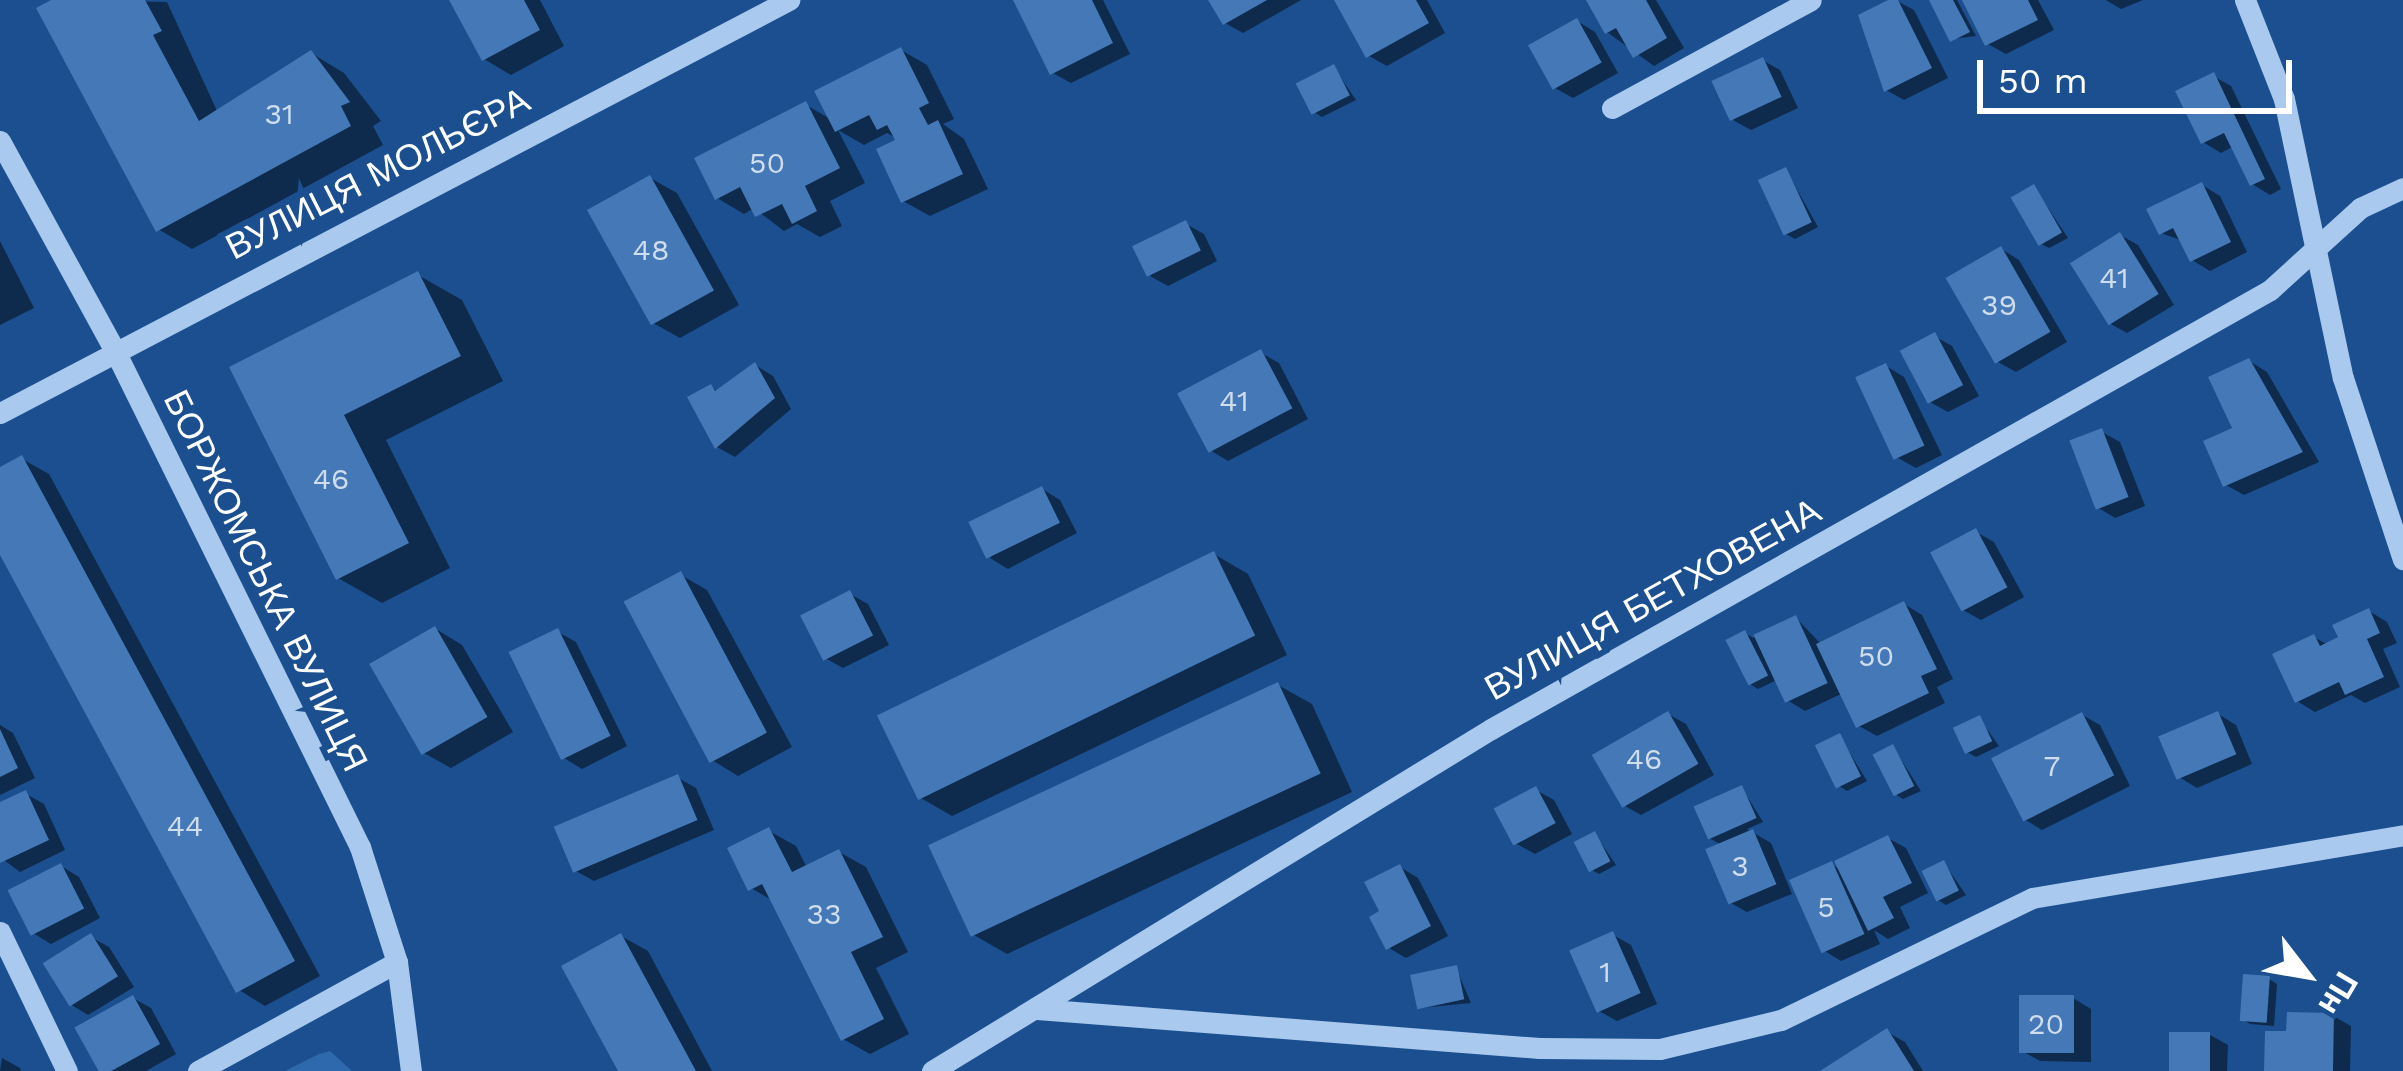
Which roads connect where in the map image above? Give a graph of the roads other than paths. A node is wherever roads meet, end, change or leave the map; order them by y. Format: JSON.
{"nodes":[{"id":1,"x":790,"y":0,"type":"edge"},
{"id":2,"x":1810,"y":0,"type":"edge"},
{"id":3,"x":2245,"y":0,"type":"edge"},
{"id":4,"x":1612,"y":108,"type":"dead end"},
{"id":5,"x":0,"y":141,"type":"edge"},
{"id":6,"x":2403,"y":188,"type":"edge"},
{"id":7,"x":2319,"y":246,"type":"junction"},
{"id":8,"x":113,"y":347,"type":"junction"},
{"id":9,"x":0,"y":412,"type":"edge"},
{"id":10,"x":2403,"y":559,"type":"edge"},
{"id":11,"x":2403,"y":836,"type":"edge"},
{"id":12,"x":0,"y":932,"type":"edge"},
{"id":13,"x":397,"y":962,"type":"junction"},
{"id":14,"x":1036,"y":1009,"type":"junction"},
{"id":15,"x":212,"y":1067,"type":"edge"},
{"id":16,"x":67,"y":1071,"type":"edge"},
{"id":17,"x":411,"y":1071,"type":"edge"},
{"id":18,"x":932,"y":1071,"type":"edge"}],
"edges":[{"from":1,"to":8,"type":"street","name":"ВУЛИЦЯ МОЛЬЄРА"},
{"from":2,"to":4,"type":"street"},
{"from":3,"to":7,"type":"street"},
{"from":5,"to":8,"type":"street","name":"БОРЖОМСЬКА ВУЛИЦЯ"},
{"from":6,"to":7,"type":"street","name":"ВУЛИЦЯ БЕТХОВЕНА"},
{"from":7,"to":10,"type":"street"},
{"from":7,"to":14,"type":"street","name":"ВУЛИЦЯ БЕТХОВЕНА"},
{"from":8,"to":9,"type":"street","name":"ВУЛИЦЯ МОЛЬЄРА"},
{"from":8,"to":13,"type":"street","name":"БОРЖОМСЬКА ВУЛИЦЯ"},
{"from":11,"to":14,"type":"street"},
{"from":12,"to":16,"type":"street"},
{"from":13,"to":15,"type":"street"},
{"from":13,"to":17,"type":"street","name":"БОРЖОМСЬКА ВУЛИЦЯ"},
{"from":14,"to":18,"type":"street","name":"ВУЛИЦЯ БЕТХОВЕНА"}]}
